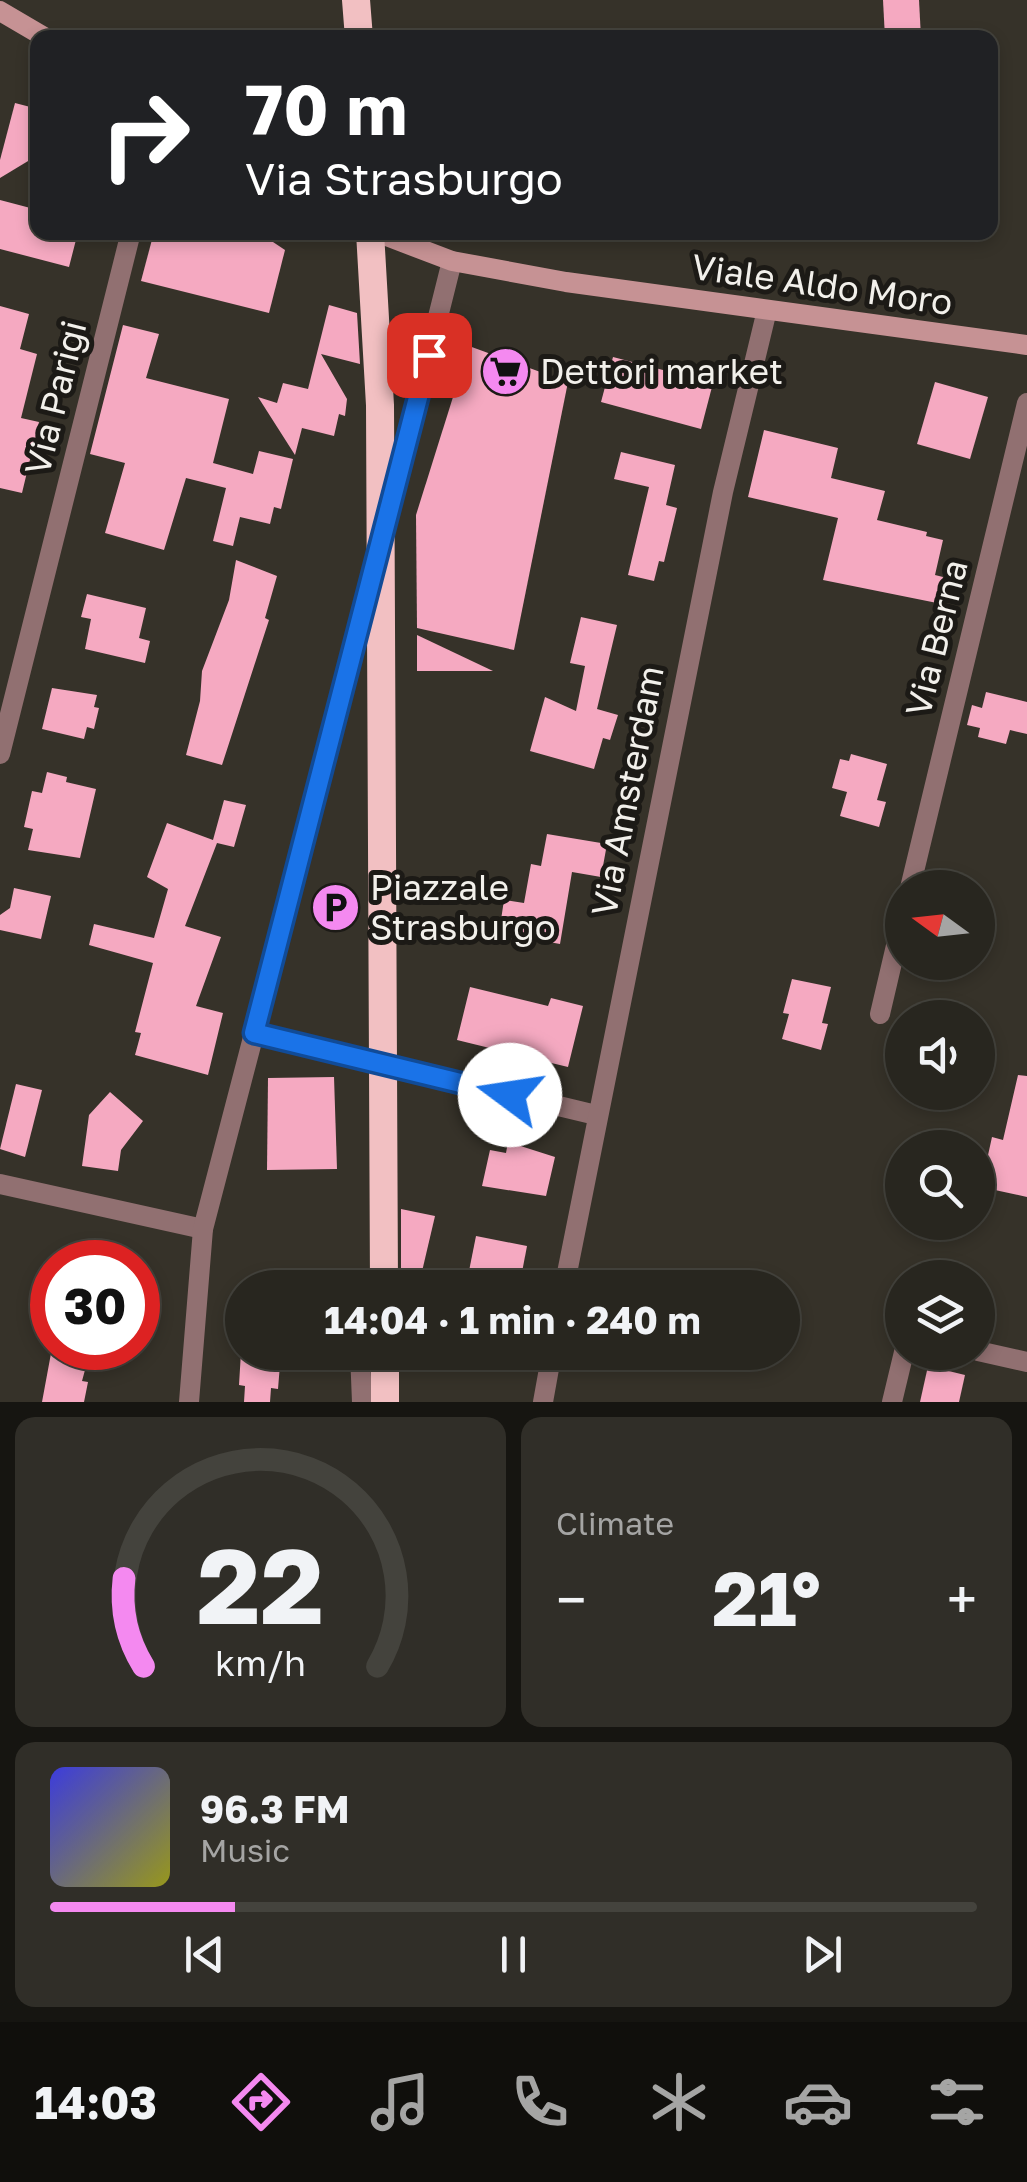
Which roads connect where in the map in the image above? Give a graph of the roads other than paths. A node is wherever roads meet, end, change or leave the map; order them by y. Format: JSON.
{"nodes":[{"id":1,"x":356,"y":0,"type":"edge"},
{"id":2,"x":0,"y":12,"type":"edge"},
{"id":3,"x":32,"y":30,"type":"edge"},
{"id":4,"x":358,"y":30,"type":"edge"},
{"id":5,"x":129,"y":240,"type":"edge"},
{"id":6,"x":373,"y":240,"type":"edge"},
{"id":7,"x":396,"y":240,"type":"edge"},
{"id":8,"x":452,"y":260,"type":"junction"},
{"id":9,"x":767,"y":310,"type":"junction"},
{"id":10,"x":1027,"y":345,"type":"edge"},
{"id":11,"x":1027,"y":403,"type":"edge"},
{"id":12,"x":0,"y":754,"type":"edge"},
{"id":13,"x":914,"y":870,"type":"edge"},
{"id":14,"x":888,"y":980,"type":"edge"},
{"id":15,"x":880,"y":1014,"type":"dead end"},
{"id":16,"x":254,"y":1033,"type":"junction"},
{"id":17,"x":596,"y":1115,"type":"junction"},
{"id":18,"x":0,"y":1184,"type":"edge"},
{"id":19,"x":204,"y":1229,"type":"junction"},
{"id":20,"x":384,"y":1270,"type":"edge"},
{"id":21,"x":567,"y":1270,"type":"edge"},
{"id":22,"x":995,"y":1355,"type":"edge"},
{"id":23,"x":1027,"y":1362,"type":"edge"},
{"id":24,"x":361,"y":1370,"type":"edge"},
{"id":25,"x":385,"y":1370,"type":"edge"},
{"id":26,"x":548,"y":1370,"type":"edge"},
{"id":27,"x":900,"y":1370,"type":"edge"},
{"id":28,"x":189,"y":1402,"type":"edge"},
{"id":29,"x":362,"y":1402,"type":"edge"},
{"id":30,"x":385,"y":1402,"type":"edge"},
{"id":31,"x":542,"y":1402,"type":"edge"},
{"id":32,"x":892,"y":1402,"type":"edge"}],
"edges":[{"from":1,"to":4,"type":"highway"},
{"from":2,"to":3,"type":"main road"},
{"from":5,"to":12,"type":"street","name":"Via Parigi"},
{"from":6,"to":20,"type":"highway","bridge":true},
{"from":7,"to":8,"type":"main road","name":"Viale Aldo Moro"},
{"from":8,"to":9,"type":"main road","name":"Viale Aldo Moro"},
{"from":8,"to":16,"type":"street"},
{"from":9,"to":10,"type":"main road","name":"Viale Aldo Moro"},
{"from":9,"to":17,"type":"street","name":"Via Amsterdam"},
{"from":11,"to":13,"type":"street","name":"Via Berna"},
{"from":14,"to":15,"type":"street"},
{"from":16,"to":17,"type":"street"},
{"from":16,"to":19,"type":"street"},
{"from":17,"to":21,"type":"street","name":"Via Amsterdam"},
{"from":18,"to":19,"type":"street"},
{"from":19,"to":28,"type":"street"},
{"from":22,"to":23,"type":"street"},
{"from":24,"to":29,"type":"street"},
{"from":25,"to":30,"type":"highway"},
{"from":26,"to":31,"type":"street"},
{"from":27,"to":32,"type":"street"}]}
